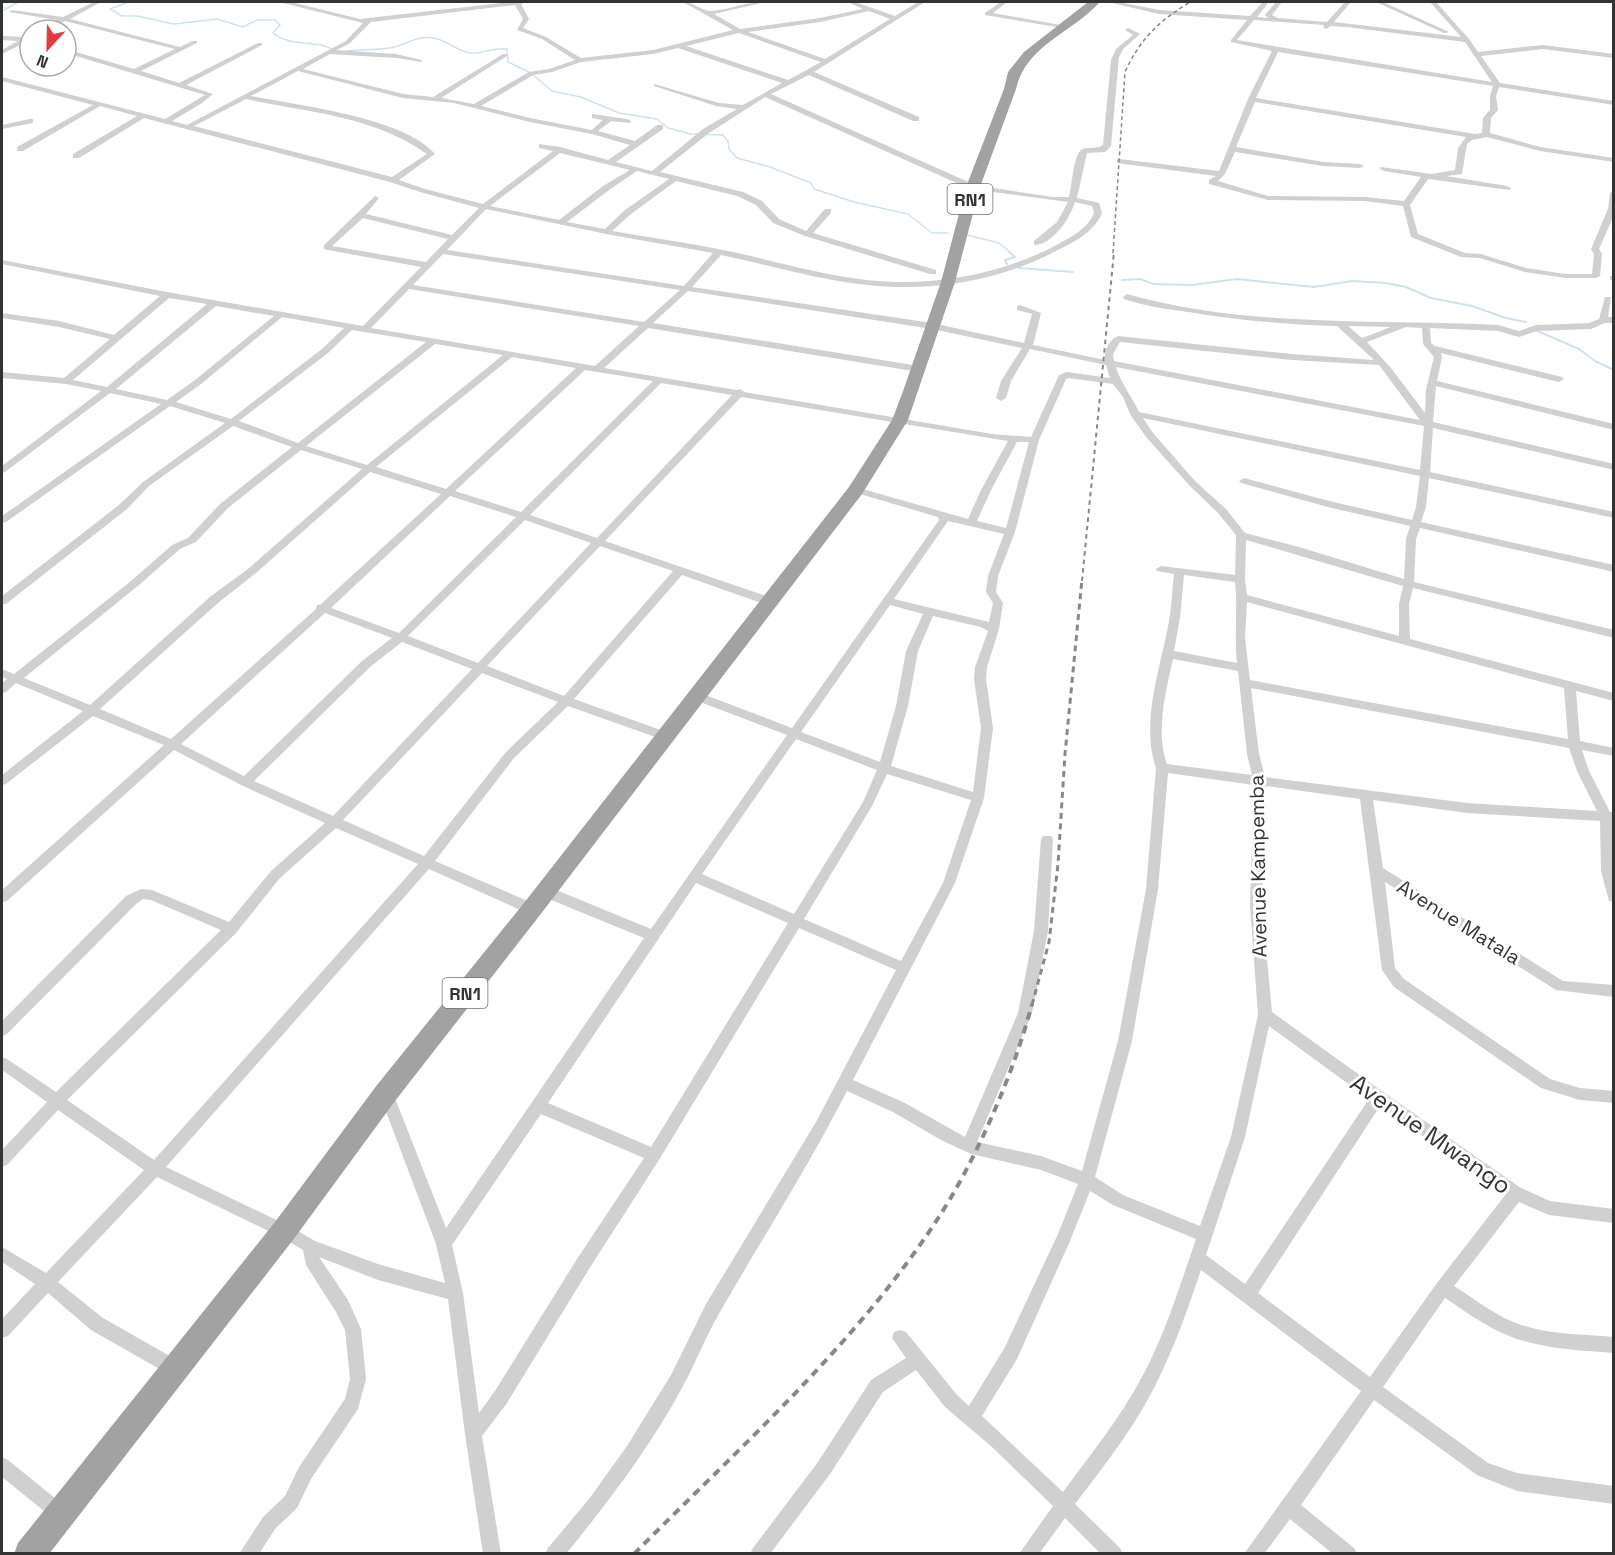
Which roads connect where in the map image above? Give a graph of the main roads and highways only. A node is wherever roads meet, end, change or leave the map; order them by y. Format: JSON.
{"nodes":[{"id":1,"x":1094,"y":2,"type":"edge"},
{"id":2,"x":29,"y":1554,"type":"edge"}],
"edges":[{"from":1,"to":2,"type":"highway","number":"RN1"}]}
